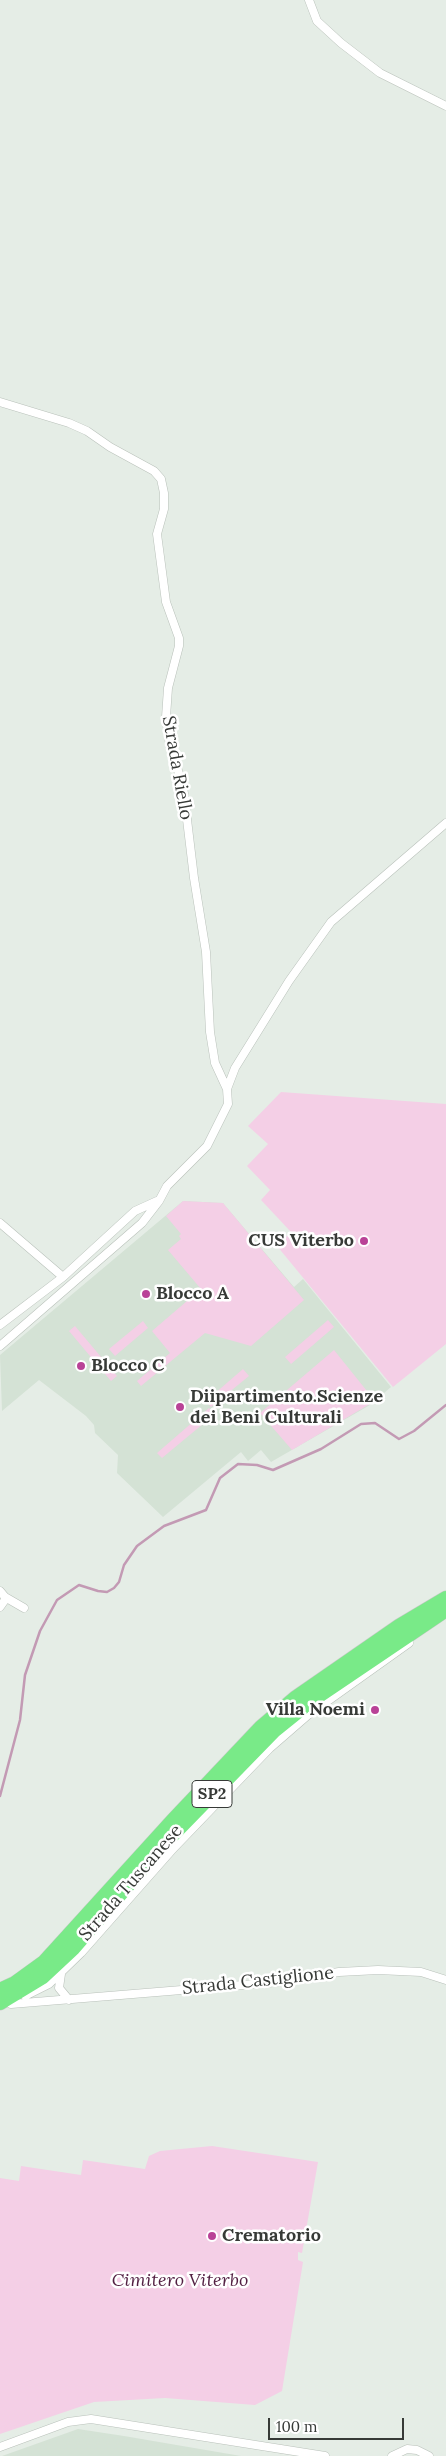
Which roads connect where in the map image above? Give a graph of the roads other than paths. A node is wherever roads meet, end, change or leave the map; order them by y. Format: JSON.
{"nodes":[{"id":1,"x":309,"y":0,"type":"edge"},
{"id":2,"x":446,"y":106,"type":"edge"},
{"id":3,"x":0,"y":402,"type":"edge"},
{"id":4,"x":446,"y":823,"type":"edge"},
{"id":5,"x":227,"y":1090,"type":"junction"},
{"id":6,"x":159,"y":1200,"type":"junction"},
{"id":7,"x":0,"y":1223,"type":"edge"},
{"id":8,"x":63,"y":1277,"type":"junction"},
{"id":9,"x":0,"y":1325,"type":"edge"},
{"id":10,"x":0,"y":1346,"type":"edge"},
{"id":11,"x":446,"y":1588,"type":"edge"},
{"id":12,"x":2,"y":1594,"type":"edge"},
{"id":13,"x":446,"y":1598,"type":"edge"},
{"id":14,"x":0,"y":1607,"type":"edge"},
{"id":15,"x":24,"y":1608,"type":"dead end"},
{"id":16,"x":446,"y":1610,"type":"edge"},
{"id":17,"x":446,"y":1618,"type":"edge"},
{"id":18,"x":409,"y":1620,"type":"junction"},
{"id":19,"x":61,"y":1972,"type":"junction"},
{"id":20,"x":446,"y":1980,"type":"edge"},
{"id":21,"x":0,"y":1990,"type":"edge"},
{"id":22,"x":25,"y":1996,"type":"dead end"},
{"id":23,"x":69,"y":2000,"type":"junction"},
{"id":24,"x":4,"y":2003,"type":"edge"},
{"id":25,"x":0,"y":2447,"type":"edge"},
{"id":26,"x":325,"y":2456,"type":"edge"},
{"id":27,"x":392,"y":2456,"type":"edge"},
{"id":28,"x":429,"y":2456,"type":"edge"}],
"edges":[{"from":1,"to":2,"type":"street"},
{"from":3,"to":5,"type":"street","name":"Strada Riello"},
{"from":4,"to":5,"type":"street"},
{"from":5,"to":6,"type":"street"},
{"from":6,"to":8,"type":"street"},
{"from":6,"to":10,"type":"street"},
{"from":7,"to":8,"type":"street"},
{"from":8,"to":9,"type":"street"},
{"from":11,"to":18,"type":"highway"},
{"from":12,"to":14,"type":"street"},
{"from":12,"to":15,"type":"street"},
{"from":13,"to":18,"type":"highway","name":"Strada Tuscanese","number":"SP2"},
{"from":16,"to":24,"type":"highway","name":"Strada Tuscanese","number":"SP2"},
{"from":17,"to":19,"type":"street","name":"Strada Tuscanese"},
{"from":18,"to":21,"type":"highway","name":"Strada Tuscanese","number":"SP2"},
{"from":19,"to":22,"type":"street","name":"Strada Tuscanese"},
{"from":19,"to":23,"type":"street"},
{"from":20,"to":23,"type":"street","name":"Strada Castiglione"},
{"from":23,"to":24,"type":"street","name":"Strada Castiglione"},
{"from":25,"to":26,"type":"street"},
{"from":27,"to":28,"type":"street"}]}
